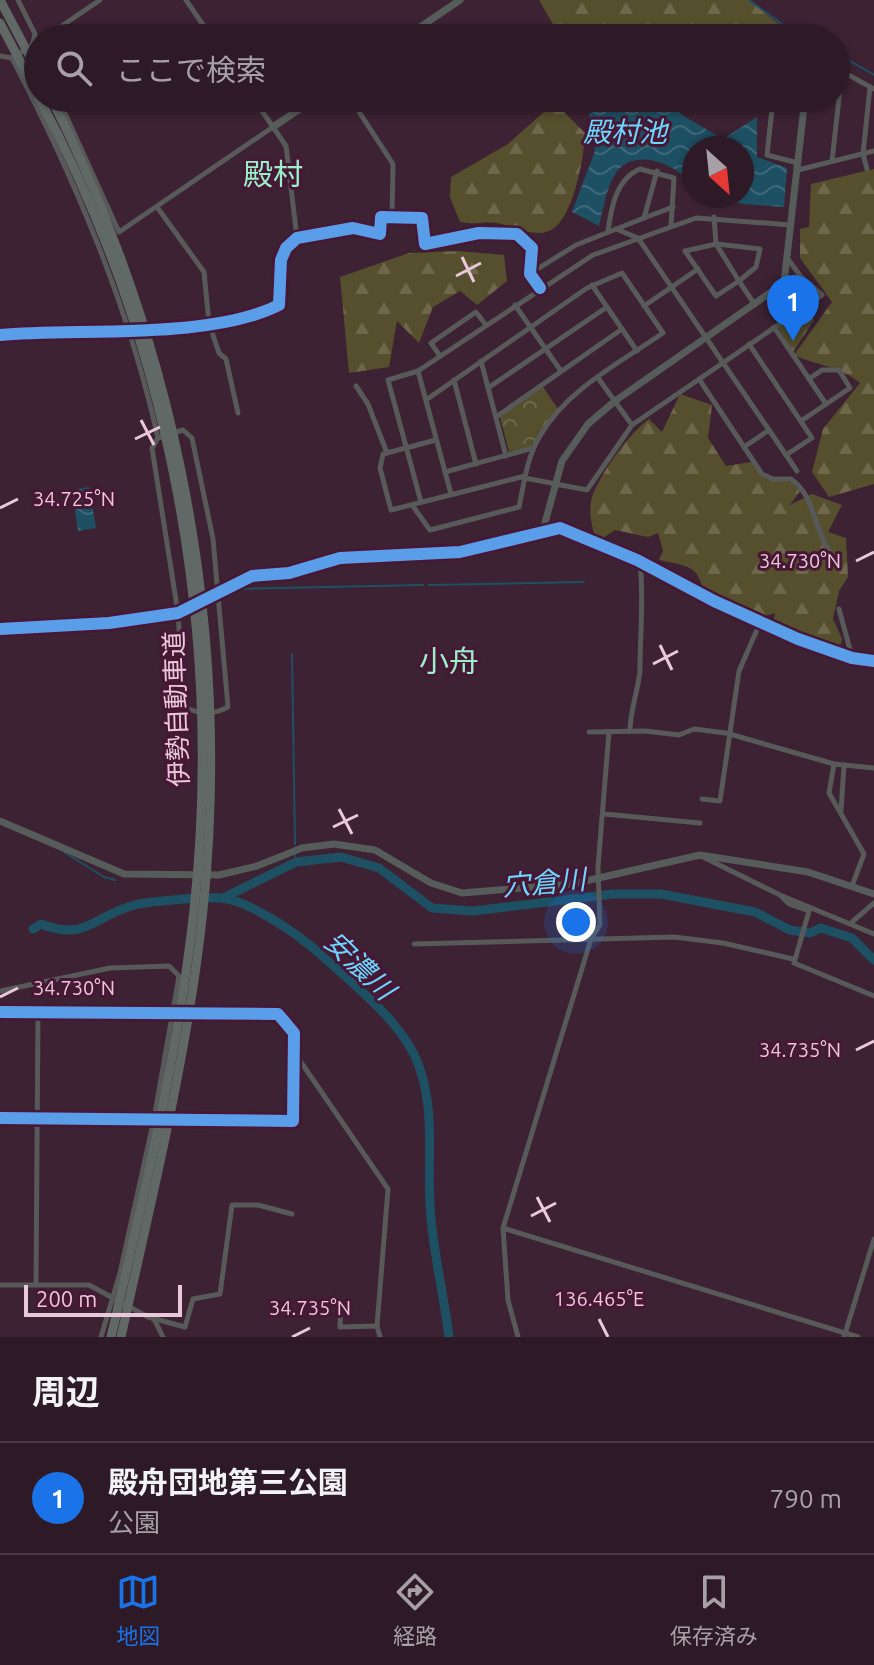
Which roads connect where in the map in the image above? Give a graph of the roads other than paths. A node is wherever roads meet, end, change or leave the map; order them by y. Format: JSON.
{"nodes":[{"id":1,"x":0,"y":0,"type":"edge"},
{"id":2,"x":18,"y":0,"type":"edge"},
{"id":3,"x":100,"y":0,"type":"edge"},
{"id":4,"x":186,"y":0,"type":"edge"},
{"id":5,"x":460,"y":0,"type":"edge"},
{"id":6,"x":0,"y":23,"type":"edge"},
{"id":7,"x":30,"y":24,"type":"edge"},
{"id":8,"x":65,"y":24,"type":"edge"},
{"id":9,"x":202,"y":24,"type":"edge"},
{"id":10,"x":425,"y":24,"type":"edge"},
{"id":11,"x":24,"y":45,"type":"edge"},
{"id":12,"x":24,"y":51,"type":"edge"},
{"id":13,"x":0,"y":56,"type":"edge"},
{"id":14,"x":12,"y":58,"type":"junction"},
{"id":15,"x":24,"y":69,"type":"edge"},
{"id":16,"x":850,"y":76,"type":"edge"},
{"id":17,"x":24,"y":83,"type":"edge"},
{"id":18,"x":872,"y":88,"type":"edge"},
{"id":19,"x":38,"y":112,"type":"edge"},
{"id":20,"x":46,"y":112,"type":"edge"},
{"id":21,"x":57,"y":112,"type":"edge"},
{"id":22,"x":64,"y":112,"type":"edge"},
{"id":23,"x":263,"y":112,"type":"edge"},
{"id":24,"x":295,"y":112,"type":"edge"},
{"id":25,"x":359,"y":112,"type":"edge"},
{"id":26,"x":772,"y":112,"type":"edge"},
{"id":27,"x":804,"y":112,"type":"edge"},
{"id":28,"x":836,"y":112,"type":"edge"},
{"id":29,"x":273,"y":127,"type":"junction"},
{"id":30,"x":874,"y":151,"type":"edge"},
{"id":31,"x":863,"y":154,"type":"junction"},
{"id":32,"x":832,"y":161,"type":"junction"},
{"id":33,"x":798,"y":166,"type":"junction"},
{"id":34,"x":867,"y":169,"type":"dead end"},
{"id":35,"x":657,"y":171,"type":"junction"},
{"id":36,"x":157,"y":207,"type":"junction"},
{"id":37,"x":673,"y":207,"type":"junction"},
{"id":38,"x":392,"y":215,"type":"junction"},
{"id":39,"x":714,"y":217,"type":"junction"},
{"id":40,"x":644,"y":218,"type":"junction"},
{"id":41,"x":671,"y":225,"type":"junction"},
{"id":42,"x":791,"y":225,"type":"junction"},
{"id":43,"x":616,"y":229,"type":"junction"},
{"id":44,"x":608,"y":232,"type":"junction"},
{"id":45,"x":297,"y":238,"type":"junction"},
{"id":46,"x":638,"y":238,"type":"junction"},
{"id":47,"x":716,"y":244,"type":"junction"},
{"id":48,"x":788,"y":259,"type":"junction"},
{"id":49,"x":698,"y":269,"type":"junction"},
{"id":50,"x":530,"y":274,"type":"junction"},
{"id":51,"x":739,"y":281,"type":"junction"},
{"id":52,"x":592,"y":285,"type":"junction"},
{"id":53,"x":672,"y":287,"type":"junction"},
{"id":54,"x":540,"y":288,"type":"junction"},
{"id":55,"x":515,"y":305,"type":"junction"},
{"id":56,"x":755,"y":305,"type":"junction"},
{"id":57,"x":644,"y":306,"type":"junction"},
{"id":58,"x":607,"y":307,"type":"junction"},
{"id":59,"x":209,"y":323,"type":"junction"},
{"id":60,"x":486,"y":325,"type":"junction"},
{"id":61,"x":531,"y":327,"type":"junction"},
{"id":62,"x":774,"y":327,"type":"junction"},
{"id":63,"x":622,"y":329,"type":"junction"},
{"id":64,"x":128,"y":331,"type":"junction"},
{"id":65,"x":0,"y":335,"type":"edge"},
{"id":66,"x":707,"y":338,"type":"junction"},
{"id":67,"x":749,"y":344,"type":"junction"},
{"id":68,"x":545,"y":349,"type":"junction"},
{"id":69,"x":637,"y":351,"type":"junction"},
{"id":70,"x":440,"y":356,"type":"junction"},
{"id":71,"x":481,"y":361,"type":"junction"},
{"id":72,"x":723,"y":362,"type":"junction"},
{"id":73,"x":418,"y":371,"type":"junction"},
{"id":74,"x":561,"y":371,"type":"junction"},
{"id":75,"x":598,"y":378,"type":"junction"},
{"id":76,"x":699,"y":379,"type":"junction"},
{"id":77,"x":809,"y":379,"type":"junction"},
{"id":78,"x":454,"y":380,"type":"junction"},
{"id":79,"x":356,"y":386,"type":"dead end"},
{"id":80,"x":488,"y":388,"type":"junction"},
{"id":81,"x":426,"y":400,"type":"junction"},
{"id":82,"x":615,"y":401,"type":"junction"},
{"id":83,"x":826,"y":404,"type":"junction"},
{"id":84,"x":238,"y":413,"type":"dead end"},
{"id":85,"x":496,"y":417,"type":"junction"},
{"id":86,"x":801,"y":421,"type":"junction"},
{"id":87,"x":632,"y":425,"type":"junction"},
{"id":88,"x":769,"y":430,"type":"junction"},
{"id":89,"x":166,"y":439,"type":"junction"},
{"id":90,"x":436,"y":440,"type":"junction"},
{"id":91,"x":744,"y":447,"type":"junction"},
{"id":92,"x":406,"y":448,"type":"junction"},
{"id":93,"x":534,"y":448,"type":"junction"},
{"id":94,"x":387,"y":453,"type":"junction"},
{"id":95,"x":786,"y":455,"type":"junction"},
{"id":96,"x":506,"y":456,"type":"junction"},
{"id":97,"x":476,"y":464,"type":"junction"},
{"id":98,"x":797,"y":471,"type":"dead end"},
{"id":99,"x":445,"y":472,"type":"junction"},
{"id":100,"x":525,"y":477,"type":"junction"},
{"id":101,"x":554,"y":484,"type":"junction"},
{"id":102,"x":451,"y":494,"type":"junction"},
{"id":103,"x":421,"y":502,"type":"junction"},
{"id":104,"x":412,"y":505,"type":"junction"},
{"id":105,"x":543,"y":530,"type":"junction"},
{"id":106,"x":829,"y":551,"type":"dead end"},
{"id":107,"x":640,"y":562,"type":"junction"},
{"id":108,"x":218,"y":592,"type":"junction"},
{"id":109,"x":210,"y":595,"type":"dead end"},
{"id":110,"x":189,"y":607,"type":"dead end"},
{"id":111,"x":839,"y":609,"type":"dead end"},
{"id":112,"x":178,"y":613,"type":"junction"},
{"id":113,"x":760,"y":623,"type":"junction"},
{"id":114,"x":0,"y":629,"type":"edge"},
{"id":115,"x":852,"y":658,"type":"junction"},
{"id":116,"x":874,"y":661,"type":"edge"},
{"id":117,"x":206,"y":708,"type":"junction"},
{"id":118,"x":630,"y":731,"type":"junction"},
{"id":119,"x":589,"y":732,"type":"dead end"},
{"id":120,"x":609,"y":732,"type":"junction"},
{"id":121,"x":728,"y":736,"type":"junction"},
{"id":122,"x":834,"y":764,"type":"junction"},
{"id":123,"x":844,"y":765,"type":"junction"},
{"id":124,"x":874,"y":768,"type":"edge"},
{"id":125,"x":702,"y":799,"type":"dead end"},
{"id":126,"x":840,"y":812,"type":"junction"},
{"id":127,"x":604,"y":814,"type":"junction"},
{"id":128,"x":0,"y":821,"type":"edge"},
{"id":129,"x":700,"y":823,"type":"dead end"},
{"id":130,"x":700,"y":855,"type":"junction"},
{"id":131,"x":599,"y":881,"type":"junction"},
{"id":132,"x":852,"y":886,"type":"junction"},
{"id":133,"x":874,"y":894,"type":"edge"},
{"id":134,"x":780,"y":895,"type":"junction"},
{"id":135,"x":874,"y":903,"type":"edge"},
{"id":136,"x":851,"y":923,"type":"junction"},
{"id":137,"x":874,"y":934,"type":"edge"},
{"id":138,"x":591,"y":939,"type":"junction"},
{"id":139,"x":414,"y":944,"type":"dead end"},
{"id":140,"x":793,"y":957,"type":"junction"},
{"id":141,"x":0,"y":991,"type":"edge"},
{"id":142,"x":874,"y":996,"type":"edge"},
{"id":143,"x":0,"y":1012,"type":"edge"},
{"id":144,"x":38,"y":1012,"type":"junction"},
{"id":145,"x":174,"y":1013,"type":"junction"},
{"id":146,"x":294,"y":1051,"type":"junction"},
{"id":147,"x":0,"y":1118,"type":"edge"},
{"id":148,"x":38,"y":1118,"type":"junction"},
{"id":149,"x":154,"y":1119,"type":"junction"},
{"id":150,"x":292,"y":1214,"type":"dead end"},
{"id":151,"x":503,"y":1228,"type":"junction"},
{"id":152,"x":874,"y":1239,"type":"edge"},
{"id":153,"x":0,"y":1285,"type":"edge"},
{"id":154,"x":36,"y":1285,"type":"junction"},
{"id":155,"x":110,"y":1298,"type":"junction"},
{"id":156,"x":341,"y":1302,"type":"dead end"},
{"id":157,"x":154,"y":1318,"type":"junction"},
{"id":158,"x":377,"y":1326,"type":"junction"},
{"id":159,"x":845,"y":1335,"type":"edge"},
{"id":160,"x":101,"y":1337,"type":"edge"},
{"id":161,"x":109,"y":1337,"type":"edge"},
{"id":162,"x":121,"y":1337,"type":"edge"},
{"id":163,"x":163,"y":1337,"type":"edge"},
{"id":164,"x":380,"y":1337,"type":"edge"},
{"id":165,"x":518,"y":1337,"type":"edge"},
{"id":166,"x":858,"y":1337,"type":"edge"}],
"edges":[{"from":1,"to":11,"type":"highway"},
{"from":2,"to":7,"type":"street"},
{"from":3,"to":8,"type":"street"},
{"from":4,"to":9,"type":"street"},
{"from":5,"to":10,"type":"main road"},
{"from":6,"to":15,"type":"highway","name":"伊勢自動車道"},
{"from":12,"to":14,"type":"street"},
{"from":13,"to":14,"type":"street"},
{"from":14,"to":17,"type":"street"},
{"from":16,"to":18,"type":"street"},
{"from":18,"to":31,"type":"street"},
{"from":19,"to":64,"type":"street"},
{"from":20,"to":89,"type":"highway","name":"伊勢自動車道"},
{"from":21,"to":89,"type":"highway","name":"伊勢自動車道"},
{"from":22,"to":36,"type":"street"},
{"from":23,"to":29,"type":"street"},
{"from":24,"to":29,"type":"main road"},
{"from":25,"to":38,"type":"street"},
{"from":26,"to":33,"type":"street"},
{"from":27,"to":33,"type":"main road"},
{"from":28,"to":32,"type":"street"},
{"from":29,"to":36,"type":"street"},
{"from":29,"to":45,"type":"street"},
{"from":30,"to":31,"type":"street"},
{"from":31,"to":32,"type":"street"},
{"from":31,"to":34,"type":"street"},
{"from":32,"to":33,"type":"street"},
{"from":33,"to":42,"type":"main road"},
{"from":35,"to":37,"type":"street"},
{"from":35,"to":40,"type":"street"},
{"from":35,"to":44,"type":"street"},
{"from":36,"to":59,"type":"street"},
{"from":37,"to":40,"type":"street"},
{"from":37,"to":41,"type":"street"},
{"from":38,"to":45,"type":"street"},
{"from":38,"to":50,"type":"street"},
{"from":39,"to":41,"type":"street"},
{"from":39,"to":42,"type":"street"},
{"from":39,"to":47,"type":"street"},
{"from":40,"to":43,"type":"street"},
{"from":41,"to":46,"type":"street"},
{"from":42,"to":48,"type":"main road"},
{"from":43,"to":44,"type":"street"},
{"from":43,"to":46,"type":"street"},
{"from":44,"to":50,"type":"street"},
{"from":45,"to":59,"type":"street"},
{"from":46,"to":53,"type":"street"},
{"from":46,"to":54,"type":"street"},
{"from":47,"to":49,"type":"street"},
{"from":47,"to":51,"type":"street"},
{"from":47,"to":51,"type":"street"},
{"from":48,"to":56,"type":"main road"},
{"from":48,"to":62,"type":"street"},
{"from":49,"to":51,"type":"street"},
{"from":49,"to":53,"type":"street"},
{"from":50,"to":54,"type":"street"},
{"from":51,"to":56,"type":"street"},
{"from":52,"to":57,"type":"street"},
{"from":52,"to":58,"type":"street"},
{"from":52,"to":61,"type":"street"},
{"from":53,"to":57,"type":"street"},
{"from":53,"to":66,"type":"street"},
{"from":54,"to":55,"type":"street"},
{"from":55,"to":60,"type":"street"},
{"from":55,"to":61,"type":"street"},
{"from":56,"to":66,"type":"main road"},
{"from":57,"to":69,"type":"street"},
{"from":58,"to":63,"type":"street"},
{"from":58,"to":68,"type":"street"},
{"from":59,"to":64,"type":"street"},
{"from":59,"to":84,"type":"street"},
{"from":60,"to":70,"type":"street"},
{"from":60,"to":70,"type":"street"},
{"from":61,"to":68,"type":"street"},
{"from":61,"to":71,"type":"street"},
{"from":62,"to":67,"type":"street"},
{"from":62,"to":77,"type":"street"},
{"from":63,"to":69,"type":"street"},
{"from":63,"to":74,"type":"street"},
{"from":64,"to":65,"type":"street"},
{"from":64,"to":89,"type":"street"},
{"from":66,"to":72,"type":"street"},
{"from":66,"to":82,"type":"main road"},
{"from":67,"to":72,"type":"street"},
{"from":67,"to":86,"type":"street"},
{"from":68,"to":74,"type":"street"},
{"from":68,"to":80,"type":"street"},
{"from":69,"to":75,"type":"street"},
{"from":70,"to":73,"type":"street"},
{"from":71,"to":78,"type":"street"},
{"from":71,"to":80,"type":"street"},
{"from":72,"to":76,"type":"street"},
{"from":72,"to":88,"type":"street"},
{"from":73,"to":81,"type":"street"},
{"from":73,"to":92,"type":"street"},
{"from":74,"to":85,"type":"street"},
{"from":75,"to":82,"type":"street"},
{"from":75,"to":93,"type":"street"},
{"from":76,"to":87,"type":"street"},
{"from":76,"to":91,"type":"street"},
{"from":77,"to":83,"type":"street"},
{"from":77,"to":83,"type":"street"},
{"from":78,"to":81,"type":"street"},
{"from":78,"to":97,"type":"street"},
{"from":79,"to":94,"type":"street"},
{"from":80,"to":85,"type":"street"},
{"from":81,"to":90,"type":"street"},
{"from":82,"to":87,"type":"street"},
{"from":82,"to":101,"type":"main road"},
{"from":83,"to":86,"type":"street"},
{"from":85,"to":96,"type":"street"},
{"from":86,"to":95,"type":"street"},
{"from":87,"to":101,"type":"street"},
{"from":88,"to":91,"type":"street"},
{"from":88,"to":95,"type":"street"},
{"from":89,"to":108,"type":"street"},
{"from":89,"to":112,"type":"street"},
{"from":89,"to":117,"type":"highway","name":"伊勢自動車道"},
{"from":90,"to":92,"type":"street"},
{"from":90,"to":99,"type":"street"},
{"from":91,"to":106,"type":"street"},
{"from":92,"to":94,"type":"street"},
{"from":92,"to":103,"type":"street"},
{"from":93,"to":96,"type":"street"},
{"from":93,"to":100,"type":"street"},
{"from":94,"to":104,"type":"street"},
{"from":95,"to":98,"type":"street"},
{"from":96,"to":97,"type":"street"},
{"from":97,"to":99,"type":"street"},
{"from":99,"to":102,"type":"street"},
{"from":100,"to":101,"type":"street"},
{"from":100,"to":102,"type":"street"},
{"from":100,"to":104,"type":"street"},
{"from":101,"to":105,"type":"main road"},
{"from":102,"to":103,"type":"street"},
{"from":103,"to":104,"type":"street"},
{"from":105,"to":107,"type":"street"},
{"from":105,"to":108,"type":"street"},
{"from":107,"to":113,"type":"street"},
{"from":107,"to":118,"type":"street"},
{"from":108,"to":109,"type":"street"},
{"from":108,"to":112,"type":"street"},
{"from":110,"to":112,"type":"main road"},
{"from":111,"to":115,"type":"street"},
{"from":112,"to":114,"type":"main road"},
{"from":113,"to":115,"type":"street"},
{"from":113,"to":121,"type":"street"},
{"from":115,"to":116,"type":"street"},
{"from":117,"to":161,"type":"highway","name":"伊勢自動車道"},
{"from":117,"to":162,"type":"highway","name":"伊勢自動車道"},
{"from":118,"to":120,"type":"street"},
{"from":118,"to":121,"type":"street"},
{"from":119,"to":120,"type":"street"},
{"from":120,"to":127,"type":"street"},
{"from":121,"to":122,"type":"street"},
{"from":121,"to":125,"type":"street"},
{"from":122,"to":123,"type":"street"},
{"from":122,"to":126,"type":"street"},
{"from":123,"to":124,"type":"street"},
{"from":123,"to":126,"type":"street"},
{"from":126,"to":132,"type":"street"},
{"from":127,"to":129,"type":"street"},
{"from":127,"to":131,"type":"street"},
{"from":128,"to":131,"type":"main road"},
{"from":130,"to":131,"type":"main road"},
{"from":130,"to":132,"type":"main road"},
{"from":130,"to":134,"type":"street"},
{"from":131,"to":138,"type":"street"},
{"from":132,"to":133,"type":"main road"},
{"from":134,"to":136,"type":"street"},
{"from":134,"to":140,"type":"street"},
{"from":135,"to":136,"type":"street"},
{"from":136,"to":137,"type":"street"},
{"from":138,"to":139,"type":"street"},
{"from":138,"to":140,"type":"street"},
{"from":138,"to":151,"type":"street"},
{"from":140,"to":142,"type":"street"},
{"from":141,"to":145,"type":"street"},
{"from":143,"to":144,"type":"street"},
{"from":144,"to":145,"type":"street"},
{"from":144,"to":148,"type":"street"},
{"from":145,"to":146,"type":"street"},
{"from":145,"to":149,"type":"street"},
{"from":146,"to":149,"type":"street"},
{"from":146,"to":158,"type":"street"},
{"from":147,"to":148,"type":"street"},
{"from":148,"to":149,"type":"street"},
{"from":148,"to":154,"type":"street"},
{"from":149,"to":155,"type":"street"},
{"from":150,"to":157,"type":"street"},
{"from":151,"to":159,"type":"street"},
{"from":151,"to":165,"type":"street"},
{"from":152,"to":159,"type":"street"},
{"from":153,"to":154,"type":"street"},
{"from":154,"to":155,"type":"street"},
{"from":155,"to":157,"type":"street"},
{"from":155,"to":160,"type":"street"},
{"from":156,"to":158,"type":"street"},
{"from":157,"to":163,"type":"street"},
{"from":158,"to":164,"type":"street"},
{"from":159,"to":166,"type":"street"}]}
